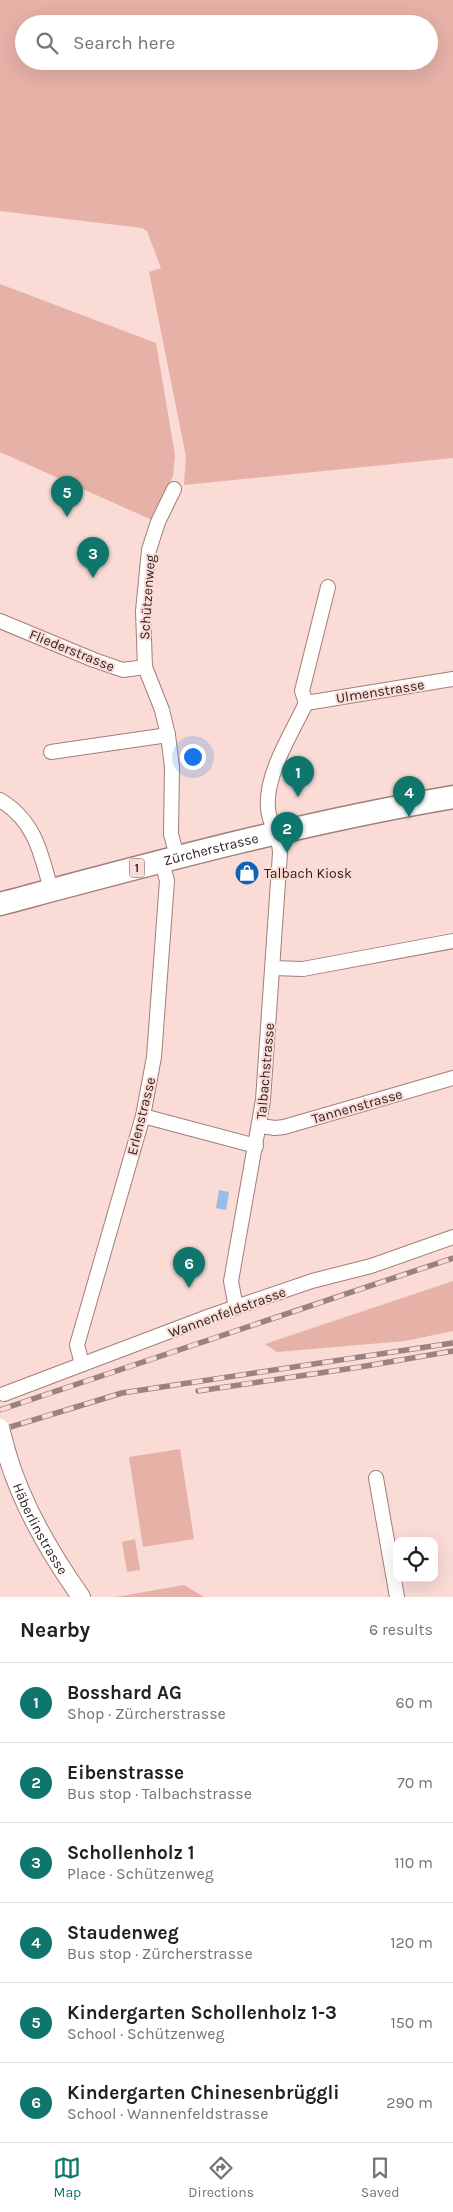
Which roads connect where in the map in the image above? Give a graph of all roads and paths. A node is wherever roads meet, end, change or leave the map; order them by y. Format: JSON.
{"nodes":[{"id":1,"x":174,"y":489,"type":"dead end"},
{"id":2,"x":328,"y":587,"type":"dead end"},
{"id":3,"x":0,"y":621,"type":"edge"},
{"id":4,"x":146,"y":667,"type":"junction"},
{"id":5,"x":453,"y":679,"type":"edge"},
{"id":6,"x":306,"y":703,"type":"junction"},
{"id":7,"x":168,"y":735,"type":"junction"},
{"id":8,"x":52,"y":752,"type":"dead end"},
{"id":9,"x":453,"y":797,"type":"edge"},
{"id":10,"x":0,"y":800,"type":"edge"},
{"id":11,"x":274,"y":832,"type":"junction"},
{"id":12,"x":169,"y":859,"type":"junction"},
{"id":13,"x":51,"y":890,"type":"junction"},
{"id":14,"x":0,"y":904,"type":"edge"},
{"id":15,"x":453,"y":941,"type":"edge"},
{"id":16,"x":273,"y":968,"type":"junction"},
{"id":17,"x":453,"y":1078,"type":"edge"},
{"id":18,"x":143,"y":1116,"type":"junction"},
{"id":19,"x":260,"y":1126,"type":"junction"},
{"id":20,"x":256,"y":1146,"type":"junction"},
{"id":21,"x":453,"y":1237,"type":"edge"},
{"id":22,"x":236,"y":1308,"type":"junction"},
{"id":23,"x":82,"y":1364,"type":"junction"},
{"id":24,"x":4,"y":1394,"type":"dead end"},
{"id":25,"x":0,"y":1428,"type":"edge"},
{"id":26,"x":376,"y":1478,"type":"dead end"},
{"id":27,"x":81,"y":1597,"type":"edge"},
{"id":28,"x":397,"y":1597,"type":"edge"}],
"edges":[{"from":1,"to":4,"type":"street","name":"Schützenweg"},
{"from":2,"to":6,"type":"street"},
{"from":3,"to":4,"type":"street","name":"Fliederstrasse"},
{"from":4,"to":7,"type":"street","name":"Schützenweg"},
{"from":5,"to":6,"type":"street","name":"Ulmenstrasse"},
{"from":6,"to":11,"type":"street"},
{"from":7,"to":8,"type":"street"},
{"from":7,"to":12,"type":"street","name":"Schützenweg"},
{"from":9,"to":11,"type":"main road","name":"Zürcherstrasse","number":"1"},
{"from":10,"to":13,"type":"street"},
{"from":11,"to":12,"type":"main road","name":"Zürcherstrasse","number":"1"},
{"from":11,"to":16,"type":"street","name":"Talbachstrasse"},
{"from":12,"to":13,"type":"main road","name":"Zürcherstrasse","number":"1"},
{"from":12,"to":18,"type":"street","name":"Erlenstrasse"},
{"from":13,"to":14,"type":"main road","name":"Zürcherstrasse","number":"1"},
{"from":15,"to":16,"type":"street"},
{"from":16,"to":19,"type":"street","name":"Talbachstrasse"},
{"from":17,"to":19,"type":"street","name":"Tannenstrasse"},
{"from":18,"to":20,"type":"street"},
{"from":18,"to":23,"type":"street","name":"Erlenstrasse"},
{"from":19,"to":20,"type":"street","name":"Talbachstrasse"},
{"from":20,"to":22,"type":"street","name":"Talbachstrasse"},
{"from":21,"to":22,"type":"street","name":"Wannenfeldstrasse"},
{"from":22,"to":23,"type":"street","name":"Wannenfeldstrasse"},
{"from":23,"to":24,"type":"street","name":"Wannenfeldstrasse"},
{"from":25,"to":27,"type":"street","name":"Häberlinstrasse","bridge":true},
{"from":26,"to":28,"type":"street"}]}
